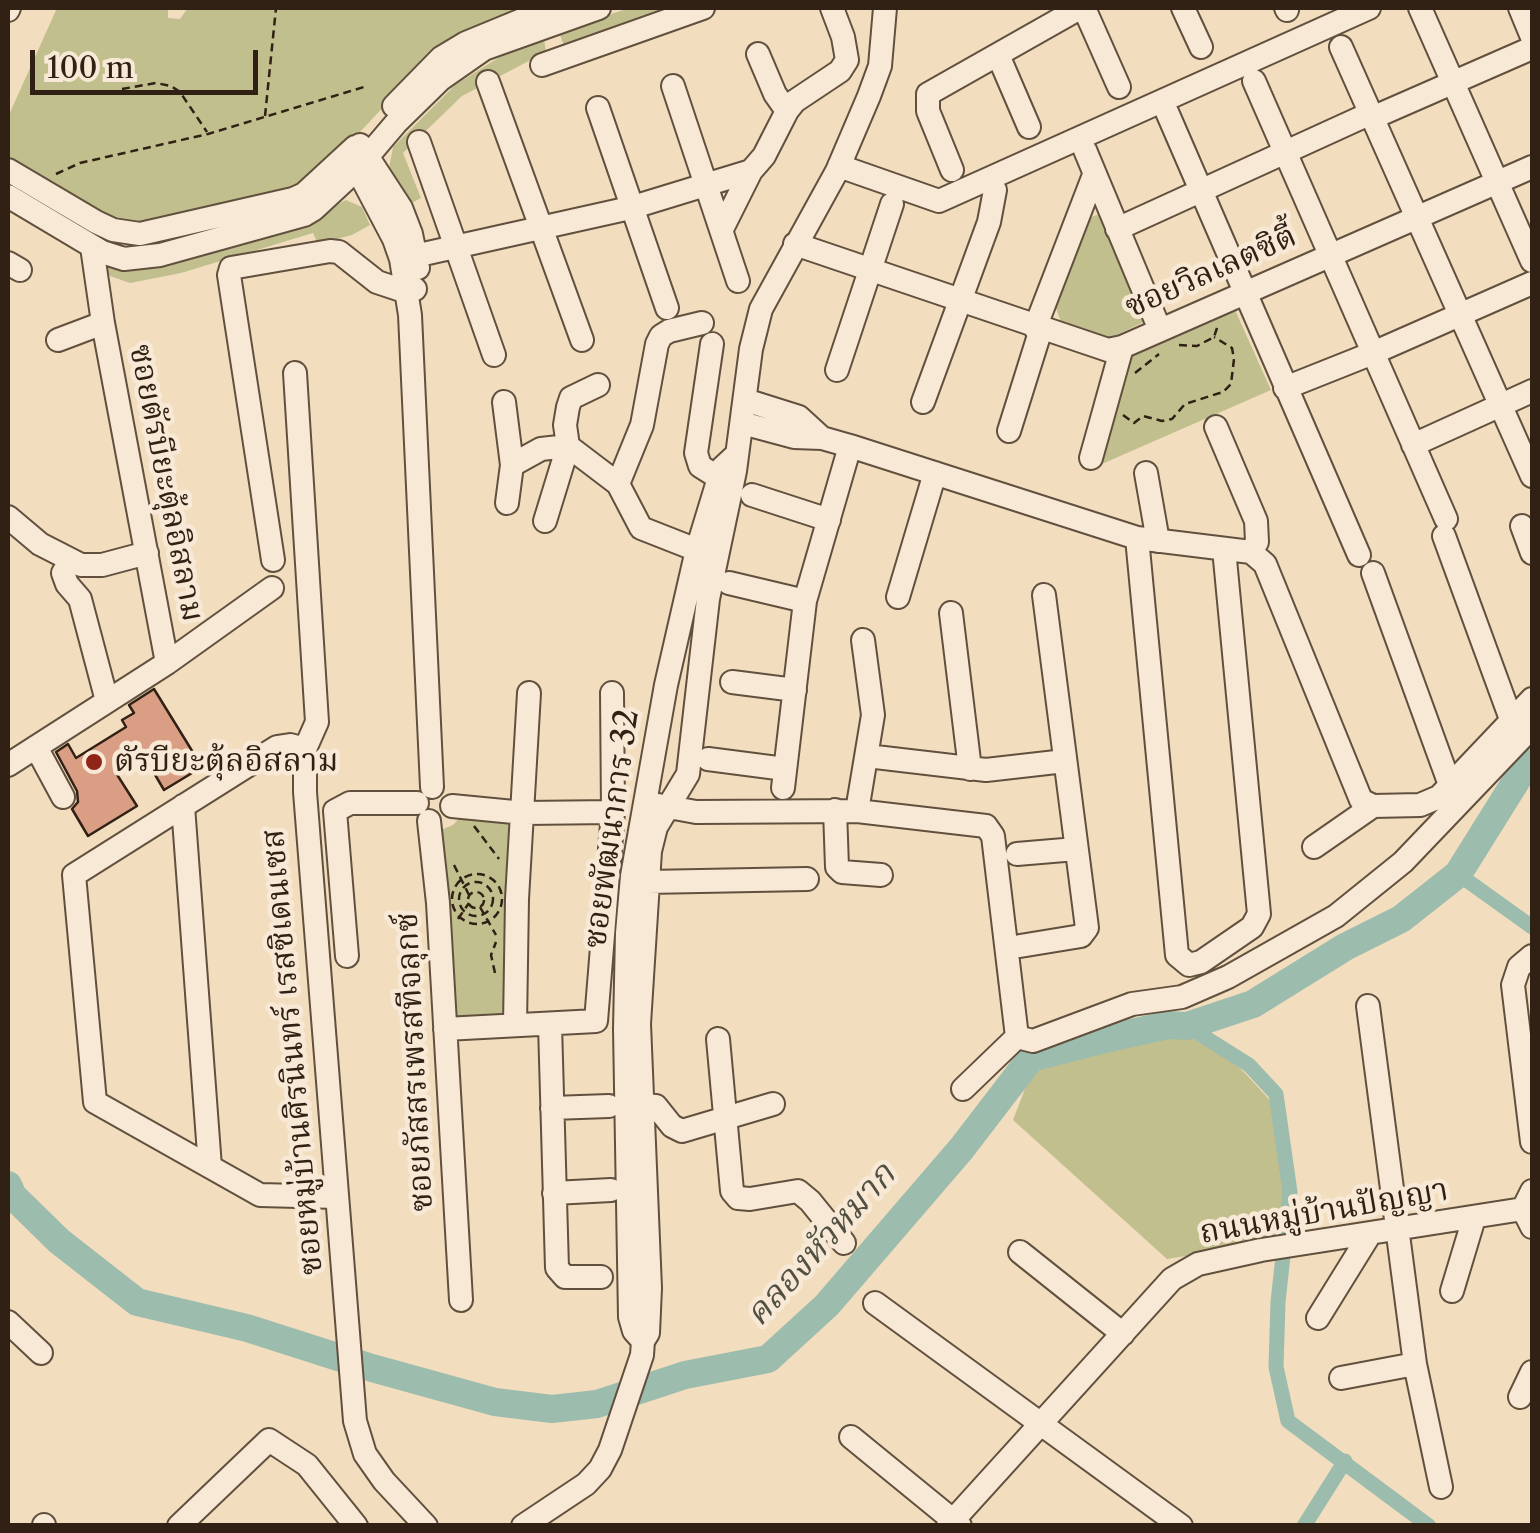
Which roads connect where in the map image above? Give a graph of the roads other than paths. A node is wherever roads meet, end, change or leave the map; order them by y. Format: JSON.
{"nodes":[{"id":1,"x":598,"y":8,"type":"edge"},
{"id":2,"x":704,"y":8,"type":"edge"},
{"id":3,"x":832,"y":8,"type":"edge"},
{"id":4,"x":884,"y":8,"type":"edge"},
{"id":5,"x":1082,"y":8,"type":"edge"},
{"id":6,"x":1183,"y":8,"type":"edge"},
{"id":7,"x":1369,"y":8,"type":"edge"},
{"id":8,"x":1420,"y":8,"type":"edge"},
{"id":9,"x":1520,"y":8,"type":"edge"},
{"id":10,"x":550,"y":17,"type":"edge"},
{"id":11,"x":1532,"y":37,"type":"edge"},
{"id":12,"x":1201,"y":48,"type":"dead end"},
{"id":13,"x":1341,"y":48,"type":"dead end"},
{"id":14,"x":1532,"y":48,"type":"edge"},
{"id":15,"x":758,"y":54,"type":"dead end"},
{"id":16,"x":998,"y":55,"type":"junction"},
{"id":17,"x":1254,"y":81,"type":"dead end"},
{"id":18,"x":488,"y":82,"type":"dead end"},
{"id":19,"x":1454,"y":83,"type":"junction"},
{"id":20,"x":673,"y":86,"type":"dead end"},
{"id":21,"x":1119,"y":87,"type":"dead end"},
{"id":22,"x":598,"y":108,"type":"dead end"},
{"id":23,"x":787,"y":111,"type":"junction"},
{"id":24,"x":1167,"y":112,"type":"dead end"},
{"id":25,"x":1371,"y":116,"type":"junction"},
{"id":26,"x":1029,"y":127,"type":"dead end"},
{"id":27,"x":418,"y":142,"type":"dead end"},
{"id":28,"x":1085,"y":150,"type":"dead end"},
{"id":29,"x":1285,"y":152,"type":"junction"},
{"id":30,"x":358,"y":156,"type":"junction"},
{"id":31,"x":839,"y":166,"type":"junction"},
{"id":32,"x":1532,"y":166,"type":"edge"},
{"id":33,"x":8,"y":170,"type":"edge"},
{"id":34,"x":750,"y":170,"type":"junction"},
{"id":35,"x":952,"y":170,"type":"dead end"},
{"id":36,"x":1094,"y":175,"type":"junction"},
{"id":37,"x":1498,"y":182,"type":"junction"},
{"id":38,"x":706,"y":184,"type":"junction"},
{"id":39,"x":995,"y":190,"type":"dead end"},
{"id":40,"x":1200,"y":190,"type":"junction"},
{"id":41,"x":8,"y":196,"type":"edge"},
{"id":42,"x":892,"y":204,"type":"dead end"},
{"id":43,"x":630,"y":208,"type":"junction"},
{"id":44,"x":1416,"y":218,"type":"junction"},
{"id":45,"x":541,"y":228,"type":"junction"},
{"id":46,"x":722,"y":228,"type":"junction"},
{"id":47,"x":1116,"y":228,"type":"junction"},
{"id":48,"x":795,"y":244,"type":"junction"},
{"id":49,"x":92,"y":246,"type":"junction"},
{"id":50,"x":456,"y":247,"type":"junction"},
{"id":51,"x":1331,"y":255,"type":"junction"},
{"id":52,"x":409,"y":258,"type":"junction"},
{"id":53,"x":1532,"y":260,"type":"edge"},
{"id":54,"x":870,"y":270,"type":"junction"},
{"id":55,"x":738,"y":281,"type":"dead end"},
{"id":56,"x":1532,"y":283,"type":"edge"},
{"id":57,"x":411,"y":289,"type":"junction"},
{"id":58,"x":1237,"y":297,"type":"junction"},
{"id":59,"x":958,"y":300,"type":"junction"},
{"id":60,"x":667,"y":308,"type":"dead end"},
{"id":61,"x":1458,"y":314,"type":"junction"},
{"id":62,"x":103,"y":323,"type":"junction"},
{"id":63,"x":1038,"y":328,"type":"junction"},
{"id":64,"x":58,"y":340,"type":"dead end"},
{"id":65,"x":582,"y":340,"type":"dead end"},
{"id":66,"x":1165,"y":342,"type":"junction"},
{"id":67,"x":1122,"y":347,"type":"junction"},
{"id":68,"x":1373,"y":353,"type":"junction"},
{"id":69,"x":494,"y":355,"type":"dead end"},
{"id":70,"x":837,"y":370,"type":"dead end"},
{"id":71,"x":295,"y":373,"type":"dead end"},
{"id":72,"x":598,"y":386,"type":"dead end"},
{"id":73,"x":1285,"y":388,"type":"junction"},
{"id":74,"x":1532,"y":391,"type":"edge"},
{"id":75,"x":504,"y":402,"type":"dead end"},
{"id":76,"x":924,"y":402,"type":"dead end"},
{"id":77,"x":1499,"y":406,"type":"junction"},
{"id":78,"x":744,"y":412,"type":"junction"},
{"id":79,"x":1216,"y":427,"type":"dead end"},
{"id":80,"x":1009,"y":431,"type":"dead end"},
{"id":81,"x":1414,"y":445,"type":"junction"},
{"id":82,"x":568,"y":446,"type":"junction"},
{"id":83,"x":850,"y":446,"type":"junction"},
{"id":84,"x":736,"y":456,"type":"junction"},
{"id":85,"x":1092,"y":458,"type":"dead end"},
{"id":86,"x":512,"y":466,"type":"junction"},
{"id":87,"x":935,"y":473,"type":"junction"},
{"id":88,"x":1146,"y":473,"type":"dead end"},
{"id":89,"x":1532,"y":476,"type":"edge"},
{"id":90,"x":718,"y":478,"type":"junction"},
{"id":91,"x":618,"y":484,"type":"junction"},
{"id":92,"x":752,"y":495,"type":"dead end"},
{"id":93,"x":507,"y":503,"type":"dead end"},
{"id":94,"x":8,"y":517,"type":"edge"},
{"id":95,"x":829,"y":520,"type":"junction"},
{"id":96,"x":545,"y":521,"type":"dead end"},
{"id":97,"x":1522,"y":526,"type":"dead end"},
{"id":98,"x":1148,"y":539,"type":"junction"},
{"id":99,"x":1224,"y":549,"type":"junction"},
{"id":100,"x":697,"y":550,"type":"junction"},
{"id":101,"x":147,"y":552,"type":"junction"},
{"id":102,"x":1251,"y":552,"type":"junction"},
{"id":103,"x":1532,"y":553,"type":"edge"},
{"id":104,"x":273,"y":560,"type":"dead end"},
{"id":105,"x":70,"y":562,"type":"junction"},
{"id":106,"x":729,"y":584,"type":"dead end"},
{"id":107,"x":272,"y":588,"type":"dead end"},
{"id":108,"x":1044,"y":595,"type":"dead end"},
{"id":109,"x":898,"y":597,"type":"dead end"},
{"id":110,"x":806,"y":601,"type":"junction"},
{"id":111,"x":950,"y":613,"type":"dead end"},
{"id":112,"x":863,"y":640,"type":"dead end"},
{"id":113,"x":167,"y":662,"type":"junction"},
{"id":114,"x":732,"y":682,"type":"dead end"},
{"id":115,"x":795,"y":690,"type":"junction"},
{"id":116,"x":529,"y":693,"type":"dead end"},
{"id":117,"x":612,"y":694,"type":"dead end"},
{"id":118,"x":1532,"y":699,"type":"edge"},
{"id":119,"x":107,"y":701,"type":"junction"},
{"id":120,"x":1522,"y":724,"type":"edge"},
{"id":121,"x":36,"y":747,"type":"junction"},
{"id":122,"x":305,"y":749,"type":"junction"},
{"id":123,"x":867,"y":756,"type":"junction"},
{"id":124,"x":708,"y":759,"type":"dead end"},
{"id":125,"x":1065,"y":761,"type":"junction"},
{"id":126,"x":8,"y":765,"type":"edge"},
{"id":127,"x":970,"y":769,"type":"junction"},
{"id":128,"x":1450,"y":785,"type":"junction"},
{"id":129,"x":63,"y":797,"type":"dead end"},
{"id":130,"x":426,"y":804,"type":"junction"},
{"id":131,"x":656,"y":805,"type":"junction"},
{"id":132,"x":184,"y":806,"type":"junction"},
{"id":133,"x":1373,"y":806,"type":"junction"},
{"id":134,"x":846,"y":810,"type":"junction"},
{"id":135,"x":524,"y":812,"type":"junction"},
{"id":136,"x":613,"y":812,"type":"junction"},
{"id":137,"x":1314,"y":847,"type":"dead end"},
{"id":138,"x":1076,"y":849,"type":"junction"},
{"id":139,"x":1017,"y":854,"type":"dead end"},
{"id":140,"x":881,"y":875,"type":"dead end"},
{"id":141,"x":807,"y":879,"type":"dead end"},
{"id":142,"x":647,"y":882,"type":"junction"},
{"id":143,"x":1020,"y":946,"type":"dead end"},
{"id":144,"x":347,"y":956,"type":"dead end"},
{"id":145,"x":1532,"y":956,"type":"edge"},
{"id":146,"x":1368,"y":1006,"type":"dead end"},
{"id":147,"x":550,"y":1024,"type":"junction"},
{"id":148,"x":515,"y":1025,"type":"junction"},
{"id":149,"x":445,"y":1029,"type":"junction"},
{"id":150,"x":1017,"y":1037,"type":"junction"},
{"id":151,"x":718,"y":1039,"type":"dead end"},
{"id":152,"x":963,"y":1088,"type":"dead end"},
{"id":153,"x":774,"y":1104,"type":"dead end"},
{"id":154,"x":642,"y":1105,"type":"junction"},
{"id":155,"x":609,"y":1106,"type":"dead end"},
{"id":156,"x":552,"y":1108,"type":"junction"},
{"id":157,"x":726,"y":1120,"type":"junction"},
{"id":158,"x":1532,"y":1142,"type":"edge"},
{"id":159,"x":210,"y":1167,"type":"junction"},
{"id":160,"x":611,"y":1190,"type":"dead end"},
{"id":161,"x":554,"y":1194,"type":"junction"},
{"id":162,"x":338,"y":1207,"type":"junction"},
{"id":163,"x":1529,"y":1209,"type":"edge"},
{"id":164,"x":1474,"y":1218,"type":"junction"},
{"id":165,"x":1397,"y":1230,"type":"junction"},
{"id":166,"x":1370,"y":1234,"type":"junction"},
{"id":167,"x":844,"y":1243,"type":"dead end"},
{"id":168,"x":1020,"y":1252,"type":"dead end"},
{"id":169,"x":601,"y":1277,"type":"dead end"},
{"id":170,"x":1452,"y":1291,"type":"dead end"},
{"id":171,"x":461,"y":1300,"type":"dead end"},
{"id":172,"x":875,"y":1303,"type":"dead end"},
{"id":173,"x":1318,"y":1318,"type":"dead end"},
{"id":174,"x":8,"y":1322,"type":"edge"},
{"id":175,"x":1122,"y":1334,"type":"junction"},
{"id":176,"x":643,"y":1348,"type":"junction"},
{"id":177,"x":40,"y":1353,"type":"dead end"},
{"id":178,"x":1415,"y":1364,"type":"junction"},
{"id":179,"x":1532,"y":1372,"type":"edge"},
{"id":180,"x":1341,"y":1378,"type":"dead end"},
{"id":181,"x":1520,"y":1397,"type":"dead end"},
{"id":182,"x":1042,"y":1423,"type":"junction"},
{"id":183,"x":851,"y":1437,"type":"dead end"},
{"id":184,"x":1441,"y":1488,"type":"dead end"},
{"id":185,"x":954,"y":1524,"type":"edge"},
{"id":186,"x":178,"y":1526,"type":"edge"},
{"id":187,"x":356,"y":1526,"type":"edge"},
{"id":188,"x":426,"y":1526,"type":"edge"},
{"id":189,"x":523,"y":1526,"type":"edge"},
{"id":190,"x":1181,"y":1526,"type":"edge"}],
"edges":[{"from":1,"to":10,"type":"street"},
{"from":2,"to":10,"type":"street"},
{"from":3,"to":23,"type":"street"},
{"from":4,"to":31,"type":"street","name":"ซอยพัฒนาการ 32"},
{"from":5,"to":16,"type":"street"},
{"from":5,"to":21,"type":"street"},
{"from":6,"to":12,"type":"street"},
{"from":7,"to":31,"type":"street"},
{"from":8,"to":19,"type":"street"},
{"from":9,"to":11,"type":"street"},
{"from":10,"to":30,"type":"street"},
{"from":13,"to":25,"type":"street"},
{"from":14,"to":19,"type":"street"},
{"from":15,"to":23,"type":"street"},
{"from":16,"to":26,"type":"street"},
{"from":16,"to":35,"type":"street"},
{"from":17,"to":29,"type":"street"},
{"from":18,"to":45,"type":"street"},
{"from":19,"to":25,"type":"street"},
{"from":19,"to":37,"type":"street"},
{"from":20,"to":38,"type":"street"},
{"from":22,"to":43,"type":"street"},
{"from":23,"to":34,"type":"street"},
{"from":24,"to":40,"type":"street"},
{"from":25,"to":29,"type":"street"},
{"from":25,"to":44,"type":"street"},
{"from":27,"to":50,"type":"street"},
{"from":28,"to":36,"type":"street"},
{"from":29,"to":40,"type":"street"},
{"from":29,"to":51,"type":"street"},
{"from":30,"to":33,"type":"street"},
{"from":30,"to":49,"type":"street"},
{"from":30,"to":52,"type":"street","name":"ซอยภัสสรเพรสทีจลุกซ์"},
{"from":31,"to":48,"type":"street","name":"ซอยพัฒนาการ 32"},
{"from":32,"to":37,"type":"street","name":"ซอยวิลเลตซิตี้"},
{"from":34,"to":38,"type":"street"},
{"from":34,"to":46,"type":"street"},
{"from":36,"to":47,"type":"street"},
{"from":36,"to":63,"type":"street"},
{"from":37,"to":44,"type":"street","name":"ซอยวิลเลตซิตี้"},
{"from":37,"to":53,"type":"street"},
{"from":38,"to":43,"type":"street"},
{"from":38,"to":46,"type":"street"},
{"from":39,"to":59,"type":"street"},
{"from":40,"to":47,"type":"street"},
{"from":40,"to":58,"type":"street"},
{"from":41,"to":49,"type":"street"},
{"from":42,"to":54,"type":"street"},
{"from":43,"to":45,"type":"street"},
{"from":43,"to":60,"type":"street"},
{"from":44,"to":51,"type":"street","name":"ซอยวิลเลตซิตี้"},
{"from":44,"to":61,"type":"street"},
{"from":45,"to":50,"type":"street"},
{"from":45,"to":65,"type":"street"},
{"from":46,"to":55,"type":"street"},
{"from":47,"to":66,"type":"street"},
{"from":48,"to":54,"type":"street","name":"ซอยวิลเลตซิตี้"},
{"from":48,"to":78,"type":"street","name":"ซอยพัฒนาการ 32"},
{"from":49,"to":62,"type":"street","name":"ซอยตัรบียะตุ้ลอิสลาม"},
{"from":50,"to":52,"type":"street"},
{"from":50,"to":69,"type":"street"},
{"from":51,"to":58,"type":"street","name":"ซอยวิลเลตซิตี้"},
{"from":51,"to":68,"type":"street"},
{"from":52,"to":57,"type":"street","name":"ซอยภัสสรเพรสทีจลุกซ์"},
{"from":54,"to":59,"type":"street","name":"ซอยวิลเลตซิตี้"},
{"from":54,"to":70,"type":"street"},
{"from":56,"to":61,"type":"street"},
{"from":57,"to":104,"type":"street"},
{"from":57,"to":130,"type":"street","name":"ซอยภัสสรเพรสทีจลุกซ์"},
{"from":58,"to":66,"type":"street","name":"ซอยวิลเลตซิตี้"},
{"from":58,"to":73,"type":"street"},
{"from":59,"to":63,"type":"street","name":"ซอยวิลเลตซิตี้"},
{"from":59,"to":76,"type":"street"},
{"from":61,"to":68,"type":"street"},
{"from":61,"to":77,"type":"street"},
{"from":62,"to":64,"type":"street"},
{"from":62,"to":101,"type":"street","name":"ซอยตัรบียะตุ้ลอิสลาม"},
{"from":63,"to":67,"type":"street","name":"ซอยวิลเลตซิตี้"},
{"from":63,"to":80,"type":"street"},
{"from":66,"to":67,"type":"street","name":"ซอยวิลเลตซิตี้"},
{"from":67,"to":85,"type":"street"},
{"from":68,"to":73,"type":"street"},
{"from":68,"to":81,"type":"street"},
{"from":71,"to":122,"type":"street","name":"ซอยหมู่บ้านศิรนินทร์ เรสซิเดนเซส"},
{"from":72,"to":82,"type":"street"},
{"from":73,"to":128,"type":"street"},
{"from":74,"to":77,"type":"street"},
{"from":75,"to":86,"type":"street"},
{"from":77,"to":81,"type":"street"},
{"from":77,"to":89,"type":"street"},
{"from":78,"to":83,"type":"street"},
{"from":78,"to":84,"type":"street","name":"ซอยพัฒนาการ 32"},
{"from":79,"to":102,"type":"street"},
{"from":81,"to":120,"type":"street"},
{"from":82,"to":86,"type":"street"},
{"from":82,"to":91,"type":"street"},
{"from":82,"to":96,"type":"street"},
{"from":83,"to":87,"type":"street"},
{"from":83,"to":95,"type":"street"},
{"from":84,"to":90,"type":"street","name":"ซอยพัฒนาการ 32"},
{"from":84,"to":131,"type":"street","name":"ซอยพัฒนาการ 32"},
{"from":86,"to":93,"type":"street"},
{"from":87,"to":98,"type":"street"},
{"from":87,"to":109,"type":"street"},
{"from":88,"to":98,"type":"street"},
{"from":90,"to":91,"type":"street"},
{"from":90,"to":100,"type":"street","name":"ซอยพัฒนาการ 32"},
{"from":91,"to":100,"type":"street"},
{"from":92,"to":95,"type":"street"},
{"from":94,"to":105,"type":"street"},
{"from":95,"to":110,"type":"street"},
{"from":97,"to":103,"type":"street"},
{"from":98,"to":99,"type":"street"},
{"from":98,"to":99,"type":"street"},
{"from":99,"to":102,"type":"street"},
{"from":100,"to":131,"type":"street","name":"ซอยพัฒนาการ 32"},
{"from":101,"to":105,"type":"street"},
{"from":101,"to":113,"type":"street","name":"ซอยตัรบียะตุ้ลอิสลาม"},
{"from":102,"to":133,"type":"street"},
{"from":105,"to":119,"type":"street"},
{"from":106,"to":110,"type":"street"},
{"from":107,"to":113,"type":"street"},
{"from":108,"to":125,"type":"street"},
{"from":110,"to":115,"type":"street"},
{"from":111,"to":127,"type":"street"},
{"from":112,"to":123,"type":"street"},
{"from":113,"to":119,"type":"street","name":"ซอยตัรบียะตุ้ลอิสลาม"},
{"from":114,"to":115,"type":"street"},
{"from":115,"to":124,"type":"street"},
{"from":116,"to":135,"type":"street"},
{"from":117,"to":136,"type":"street"},
{"from":118,"to":120,"type":"street"},
{"from":119,"to":121,"type":"street","name":"ซอยตัรบียะตุ้ลอิสลาม"},
{"from":120,"to":128,"type":"street"},
{"from":120,"to":150,"type":"street"},
{"from":121,"to":126,"type":"street","name":"ซอยตัรบียะตุ้ลอิสลาม"},
{"from":121,"to":129,"type":"street"},
{"from":122,"to":132,"type":"street"},
{"from":122,"to":162,"type":"street","name":"ซอยหมู่บ้านศิรนินทร์ เรสซิเดนเซส"},
{"from":123,"to":127,"type":"street"},
{"from":123,"to":134,"type":"street"},
{"from":125,"to":127,"type":"street"},
{"from":125,"to":138,"type":"street"},
{"from":128,"to":133,"type":"street"},
{"from":130,"to":135,"type":"street"},
{"from":130,"to":144,"type":"street"},
{"from":130,"to":149,"type":"street","name":"ซอยภัสสรเพรสทีจลุกซ์"},
{"from":131,"to":134,"type":"street"},
{"from":131,"to":142,"type":"street","name":"ซอยพัฒนาการ 32"},
{"from":131,"to":176,"type":"street","name":"ซอยพัฒนาการ 32"},
{"from":132,"to":159,"type":"street"},
{"from":132,"to":159,"type":"street"},
{"from":133,"to":137,"type":"street"},
{"from":134,"to":140,"type":"street"},
{"from":134,"to":150,"type":"street"},
{"from":135,"to":136,"type":"street"},
{"from":135,"to":148,"type":"street"},
{"from":136,"to":147,"type":"street"},
{"from":138,"to":139,"type":"street"},
{"from":138,"to":143,"type":"street"},
{"from":141,"to":142,"type":"street"},
{"from":142,"to":154,"type":"street","name":"ซอยพัฒนาการ 32"},
{"from":145,"to":158,"type":"street"},
{"from":146,"to":165,"type":"street"},
{"from":147,"to":148,"type":"street"},
{"from":147,"to":156,"type":"street"},
{"from":148,"to":149,"type":"street"},
{"from":149,"to":171,"type":"street","name":"ซอยภัสสรเพรสทีจลุกซ์"},
{"from":150,"to":152,"type":"street"},
{"from":151,"to":157,"type":"street"},
{"from":153,"to":157,"type":"street"},
{"from":154,"to":157,"type":"street"},
{"from":154,"to":176,"type":"street","name":"ซอยพัฒนาการ 32"},
{"from":155,"to":156,"type":"street"},
{"from":156,"to":161,"type":"street"},
{"from":157,"to":167,"type":"street"},
{"from":159,"to":162,"type":"street"},
{"from":160,"to":161,"type":"street"},
{"from":161,"to":169,"type":"street"},
{"from":162,"to":188,"type":"street","name":"ซอยหมู่บ้านศิรนินทร์ เรสซิเดนเซส"},
{"from":163,"to":164,"type":"street","name":"ถนนหมู่บ้านปัญญา"},
{"from":164,"to":165,"type":"street","name":"ถนนหมู่บ้านปัญญา"},
{"from":164,"to":170,"type":"street"},
{"from":165,"to":166,"type":"street","name":"ถนนหมู่บ้านปัญญา"},
{"from":165,"to":178,"type":"street"},
{"from":166,"to":173,"type":"street"},
{"from":166,"to":175,"type":"street","name":"ถนนหมู่บ้านปัญญา"},
{"from":168,"to":175,"type":"street"},
{"from":172,"to":182,"type":"street"},
{"from":174,"to":177,"type":"street"},
{"from":175,"to":182,"type":"street","name":"ถนนหมู่บ้านปัญญา"},
{"from":176,"to":189,"type":"street","name":"ซอยพัฒนาการ 32"},
{"from":178,"to":180,"type":"street"},
{"from":178,"to":184,"type":"street"},
{"from":179,"to":181,"type":"street"},
{"from":182,"to":185,"type":"street","name":"ถนนหมู่บ้านปัญญา"},
{"from":182,"to":190,"type":"street"},
{"from":183,"to":185,"type":"street"},
{"from":186,"to":187,"type":"street"}]}
